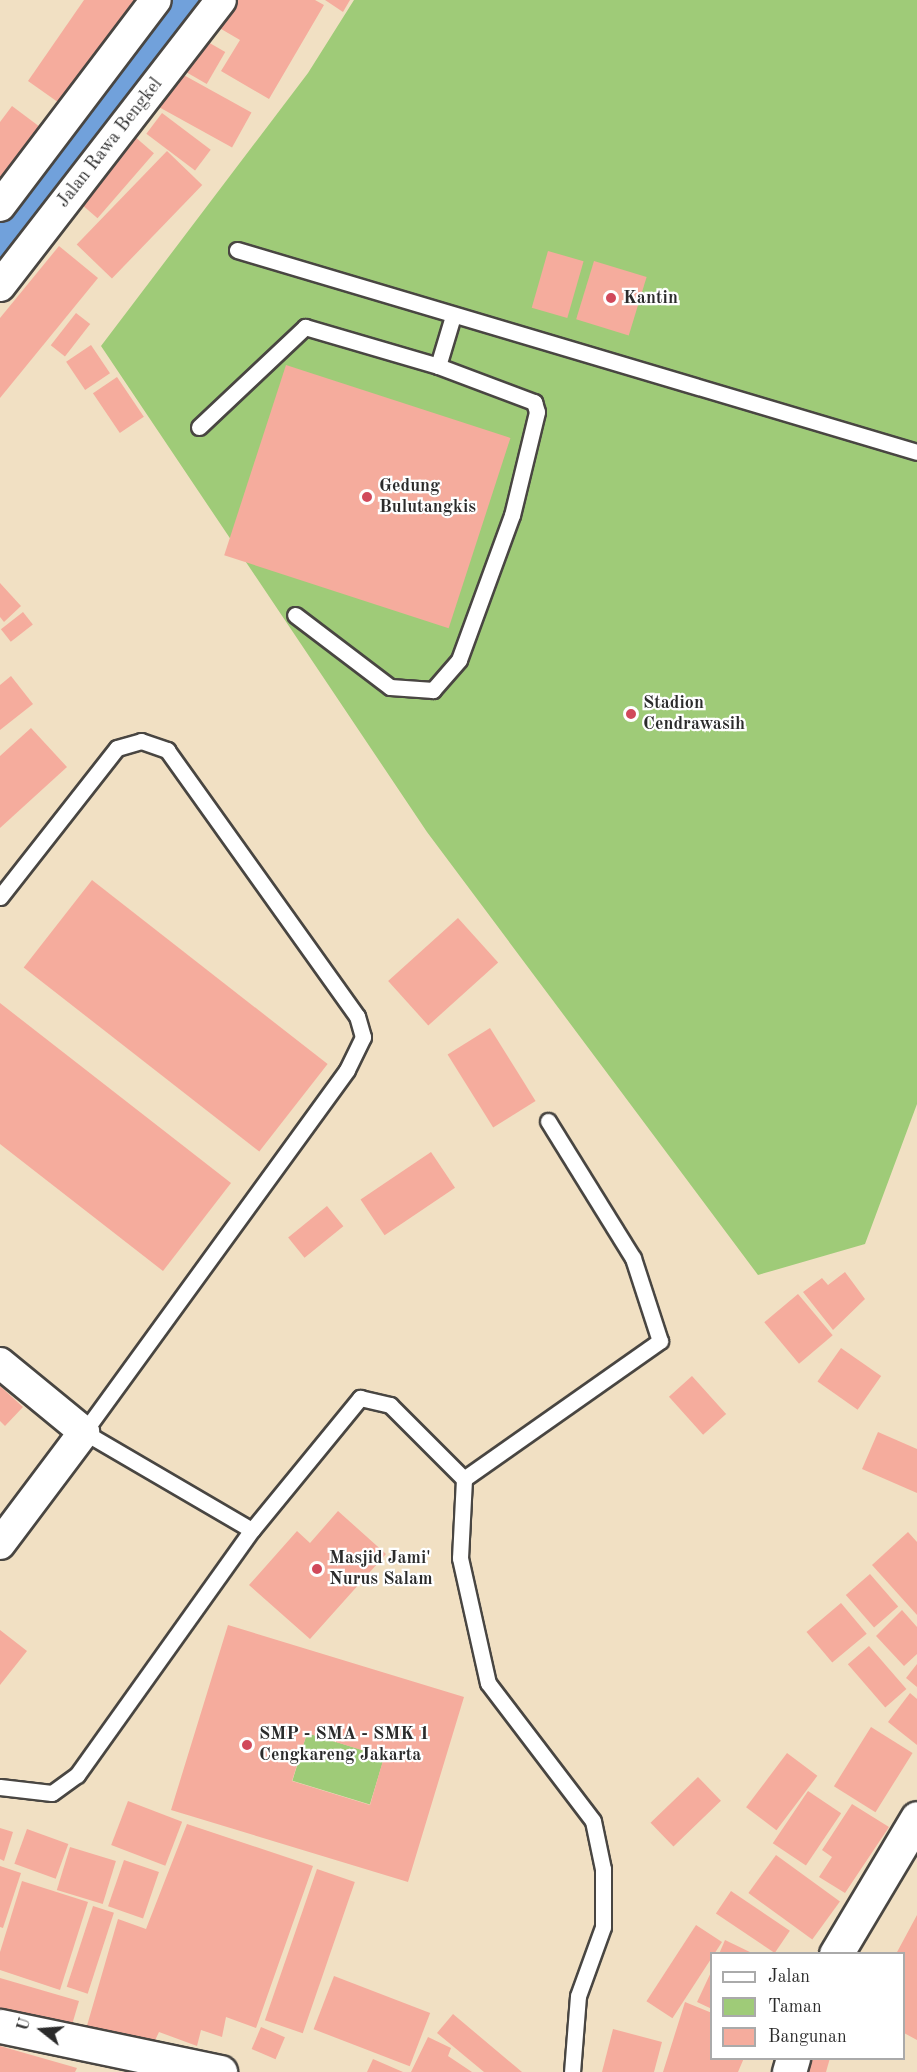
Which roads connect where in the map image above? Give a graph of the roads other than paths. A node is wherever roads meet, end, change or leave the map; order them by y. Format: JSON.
{"nodes":[{"id":1,"x":156,"y":0,"type":"edge"},
{"id":2,"x":220,"y":0,"type":"edge"},
{"id":3,"x":0,"y":206,"type":"edge"},
{"id":4,"x":237,"y":250,"type":"dead end"},
{"id":5,"x":0,"y":286,"type":"edge"},
{"id":6,"x":453,"y":316,"type":"junction"},
{"id":7,"x":438,"y":366,"type":"junction"},
{"id":8,"x":199,"y":427,"type":"dead end"},
{"id":9,"x":917,"y":452,"type":"edge"},
{"id":10,"x":295,"y":615,"type":"dead end"},
{"id":11,"x":0,"y":897,"type":"edge"},
{"id":12,"x":548,"y":1121,"type":"dead end"},
{"id":13,"x":0,"y":1363,"type":"edge"},
{"id":14,"x":84,"y":1432,"type":"junction"},
{"id":15,"x":464,"y":1479,"type":"junction"},
{"id":16,"x":252,"y":1530,"type":"junction"},
{"id":17,"x":0,"y":1545,"type":"edge"},
{"id":18,"x":0,"y":1787,"type":"edge"},
{"id":19,"x":917,"y":1818,"type":"edge"},
{"id":20,"x":837,"y":1952,"type":"edge"},
{"id":21,"x":0,"y":2026,"type":"edge"},
{"id":22,"x":220,"y":2072,"type":"edge"},
{"id":23,"x":572,"y":2072,"type":"edge"}],
"edges":[{"from":1,"to":3,"type":"street"},
{"from":2,"to":5,"type":"street","name":"Jalan Rawa Bengkel"},
{"from":4,"to":6,"type":"lane"},
{"from":6,"to":7,"type":"lane"},
{"from":6,"to":9,"type":"lane"},
{"from":7,"to":8,"type":"lane"},
{"from":7,"to":10,"type":"lane"},
{"from":11,"to":14,"type":"lane"},
{"from":12,"to":15,"type":"lane"},
{"from":13,"to":14,"type":"street"},
{"from":14,"to":16,"type":"lane"},
{"from":14,"to":17,"type":"street"},
{"from":15,"to":16,"type":"lane"},
{"from":15,"to":23,"type":"lane"},
{"from":16,"to":18,"type":"lane"},
{"from":19,"to":20,"type":"street"},
{"from":21,"to":22,"type":"street"}]}
